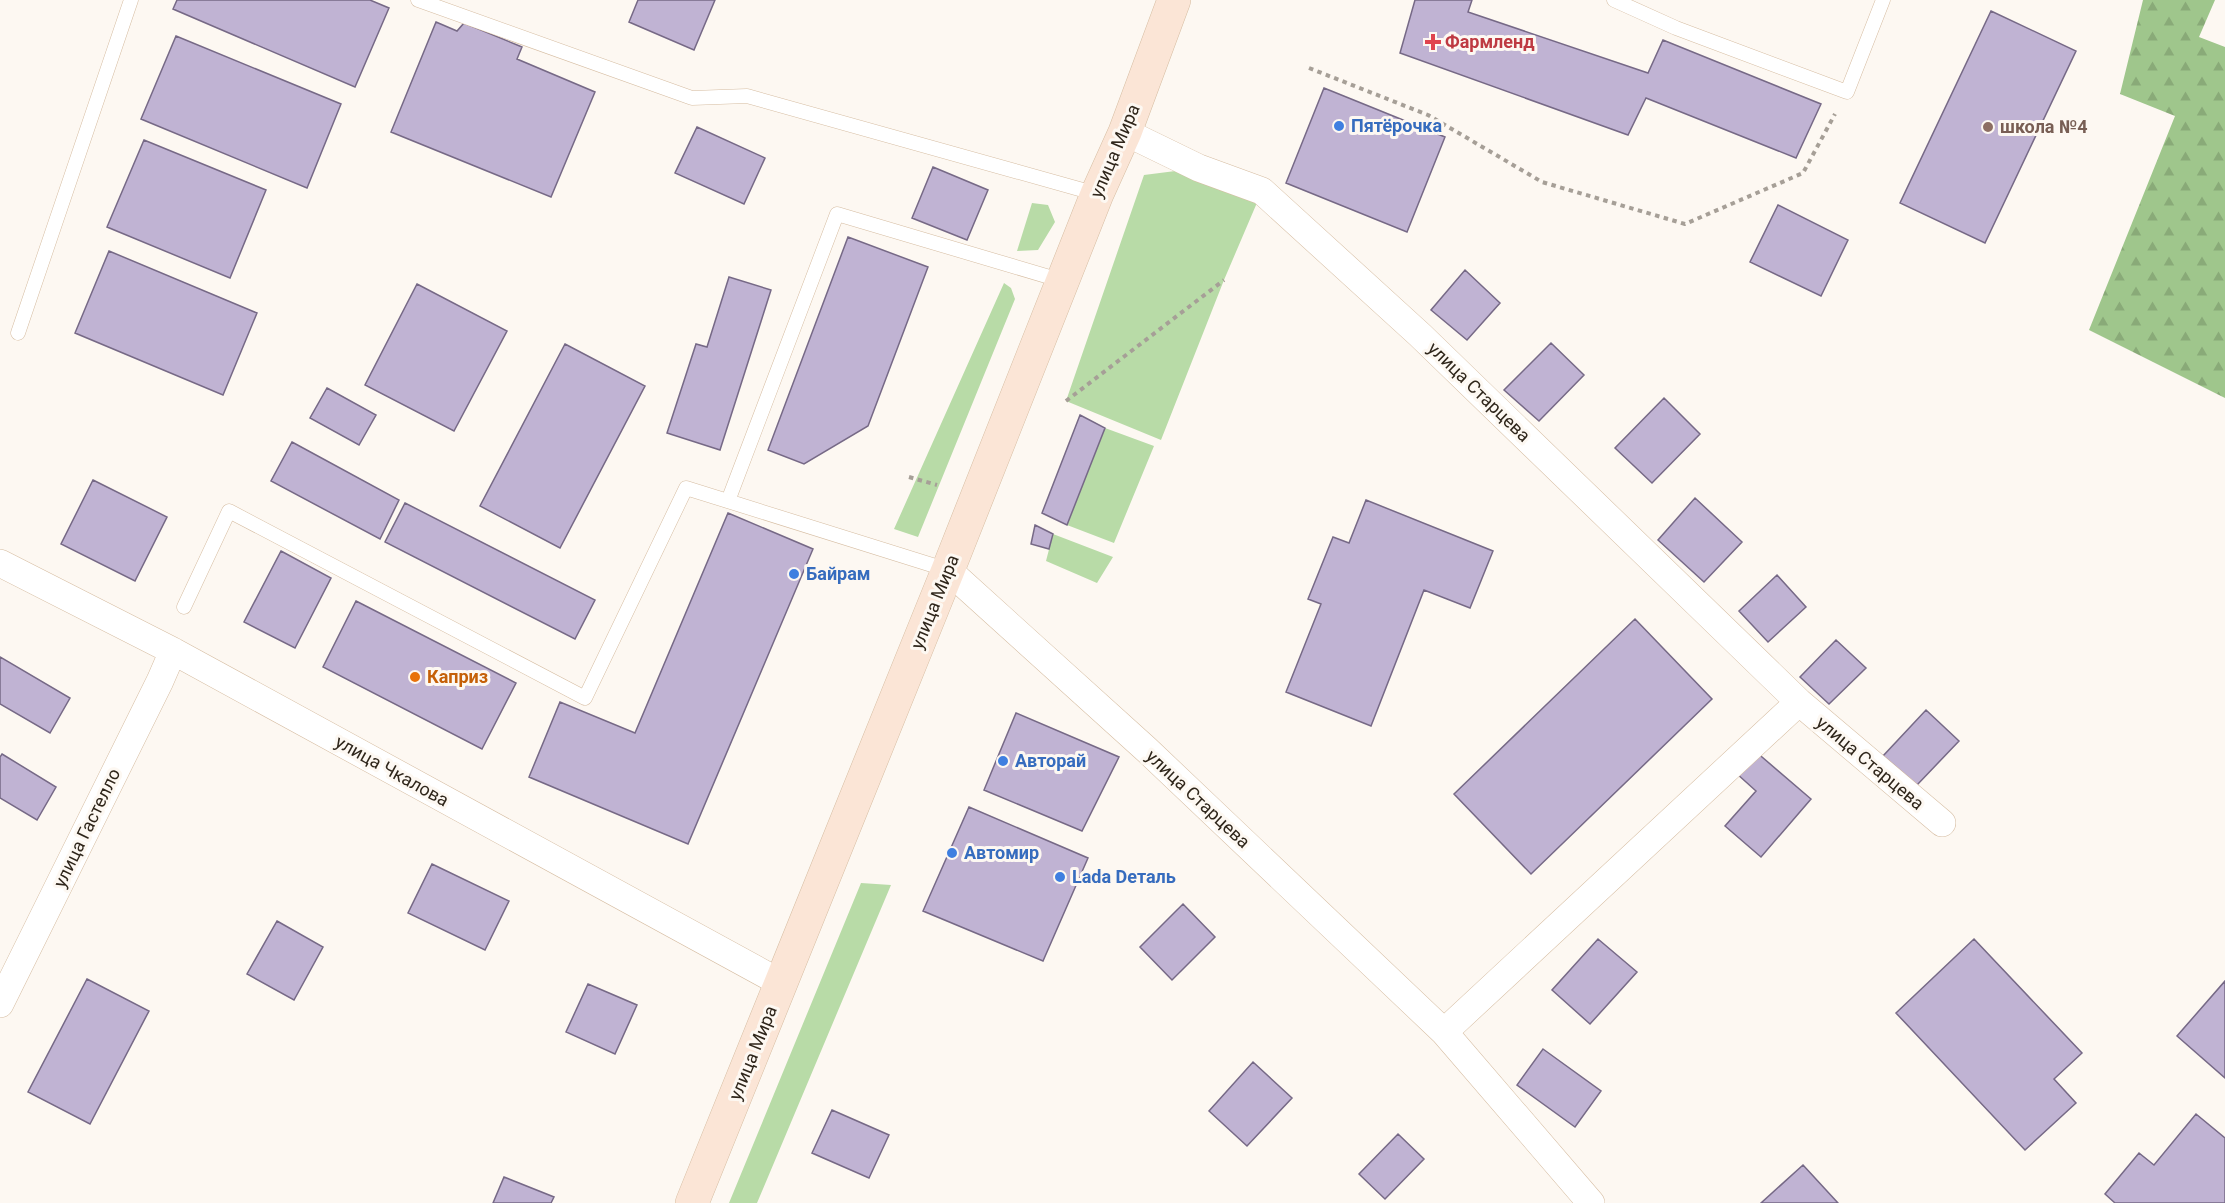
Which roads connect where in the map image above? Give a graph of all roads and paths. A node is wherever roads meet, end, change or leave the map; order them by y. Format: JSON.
{"nodes":[{"id":1,"x":131,"y":0,"type":"edge"},
{"id":2,"x":418,"y":0,"type":"edge"},
{"id":3,"x":1174,"y":0,"type":"edge"},
{"id":4,"x":1614,"y":0,"type":"edge"},
{"id":5,"x":1883,"y":0,"type":"edge"},
{"id":6,"x":1309,"y":68,"type":"dead end"},
{"id":7,"x":1847,"y":92,"type":"junction"},
{"id":8,"x":1125,"y":132,"type":"junction"},
{"id":9,"x":1097,"y":194,"type":"junction"},
{"id":10,"x":1224,"y":280,"type":"dead end"},
{"id":11,"x":1063,"y":281,"type":"junction"},
{"id":12,"x":18,"y":333,"type":"dead end"},
{"id":13,"x":1065,"y":401,"type":"dead end"},
{"id":14,"x":909,"y":477,"type":"dead end"},
{"id":15,"x":937,"y":485,"type":"dead end"},
{"id":16,"x":728,"y":501,"type":"junction"},
{"id":17,"x":0,"y":563,"type":"edge"},
{"id":18,"x":948,"y":570,"type":"junction"},
{"id":19,"x":184,"y":607,"type":"dead end"},
{"id":20,"x":173,"y":651,"type":"junction"},
{"id":21,"x":1799,"y":702,"type":"junction"},
{"id":22,"x":1942,"y":823,"type":"dead end"},
{"id":23,"x":781,"y":983,"type":"junction"},
{"id":24,"x":0,"y":1004,"type":"edge"},
{"id":25,"x":1444,"y":1032,"type":"junction"},
{"id":26,"x":692,"y":1203,"type":"edge"},
{"id":27,"x":1591,"y":1203,"type":"edge"}],
"edges":[{"from":1,"to":12,"type":"lane"},
{"from":2,"to":9,"type":"lane"},
{"from":3,"to":8,"type":"main road","name":"улица Мира"},
{"from":4,"to":7,"type":"lane"},
{"from":5,"to":7,"type":"lane"},
{"from":6,"to":7,"type":"path"},
{"from":8,"to":9,"type":"main road","name":"улица Мира"},
{"from":8,"to":21,"type":"street","name":"улица Старцева"},
{"from":9,"to":11,"type":"main road","name":"улица Мира"},
{"from":10,"to":13,"type":"path"},
{"from":11,"to":16,"type":"lane"},
{"from":11,"to":18,"type":"main road","name":"улица Мира"},
{"from":14,"to":15,"type":"path"},
{"from":16,"to":18,"type":"lane"},
{"from":16,"to":19,"type":"lane"},
{"from":17,"to":20,"type":"street","name":"улица Чкалова"},
{"from":18,"to":23,"type":"main road","name":"улица Мира"},
{"from":18,"to":25,"type":"street","name":"улица Старцева"},
{"from":20,"to":23,"type":"street","name":"улица Чкалова"},
{"from":20,"to":24,"type":"street","name":"улица Гастелло"},
{"from":21,"to":22,"type":"street","name":"улица Старцева"},
{"from":21,"to":25,"type":"street","name":"улица Старцева"},
{"from":23,"to":26,"type":"main road","name":"улица Мира"},
{"from":25,"to":27,"type":"street","name":"улица Старцева"}]}
